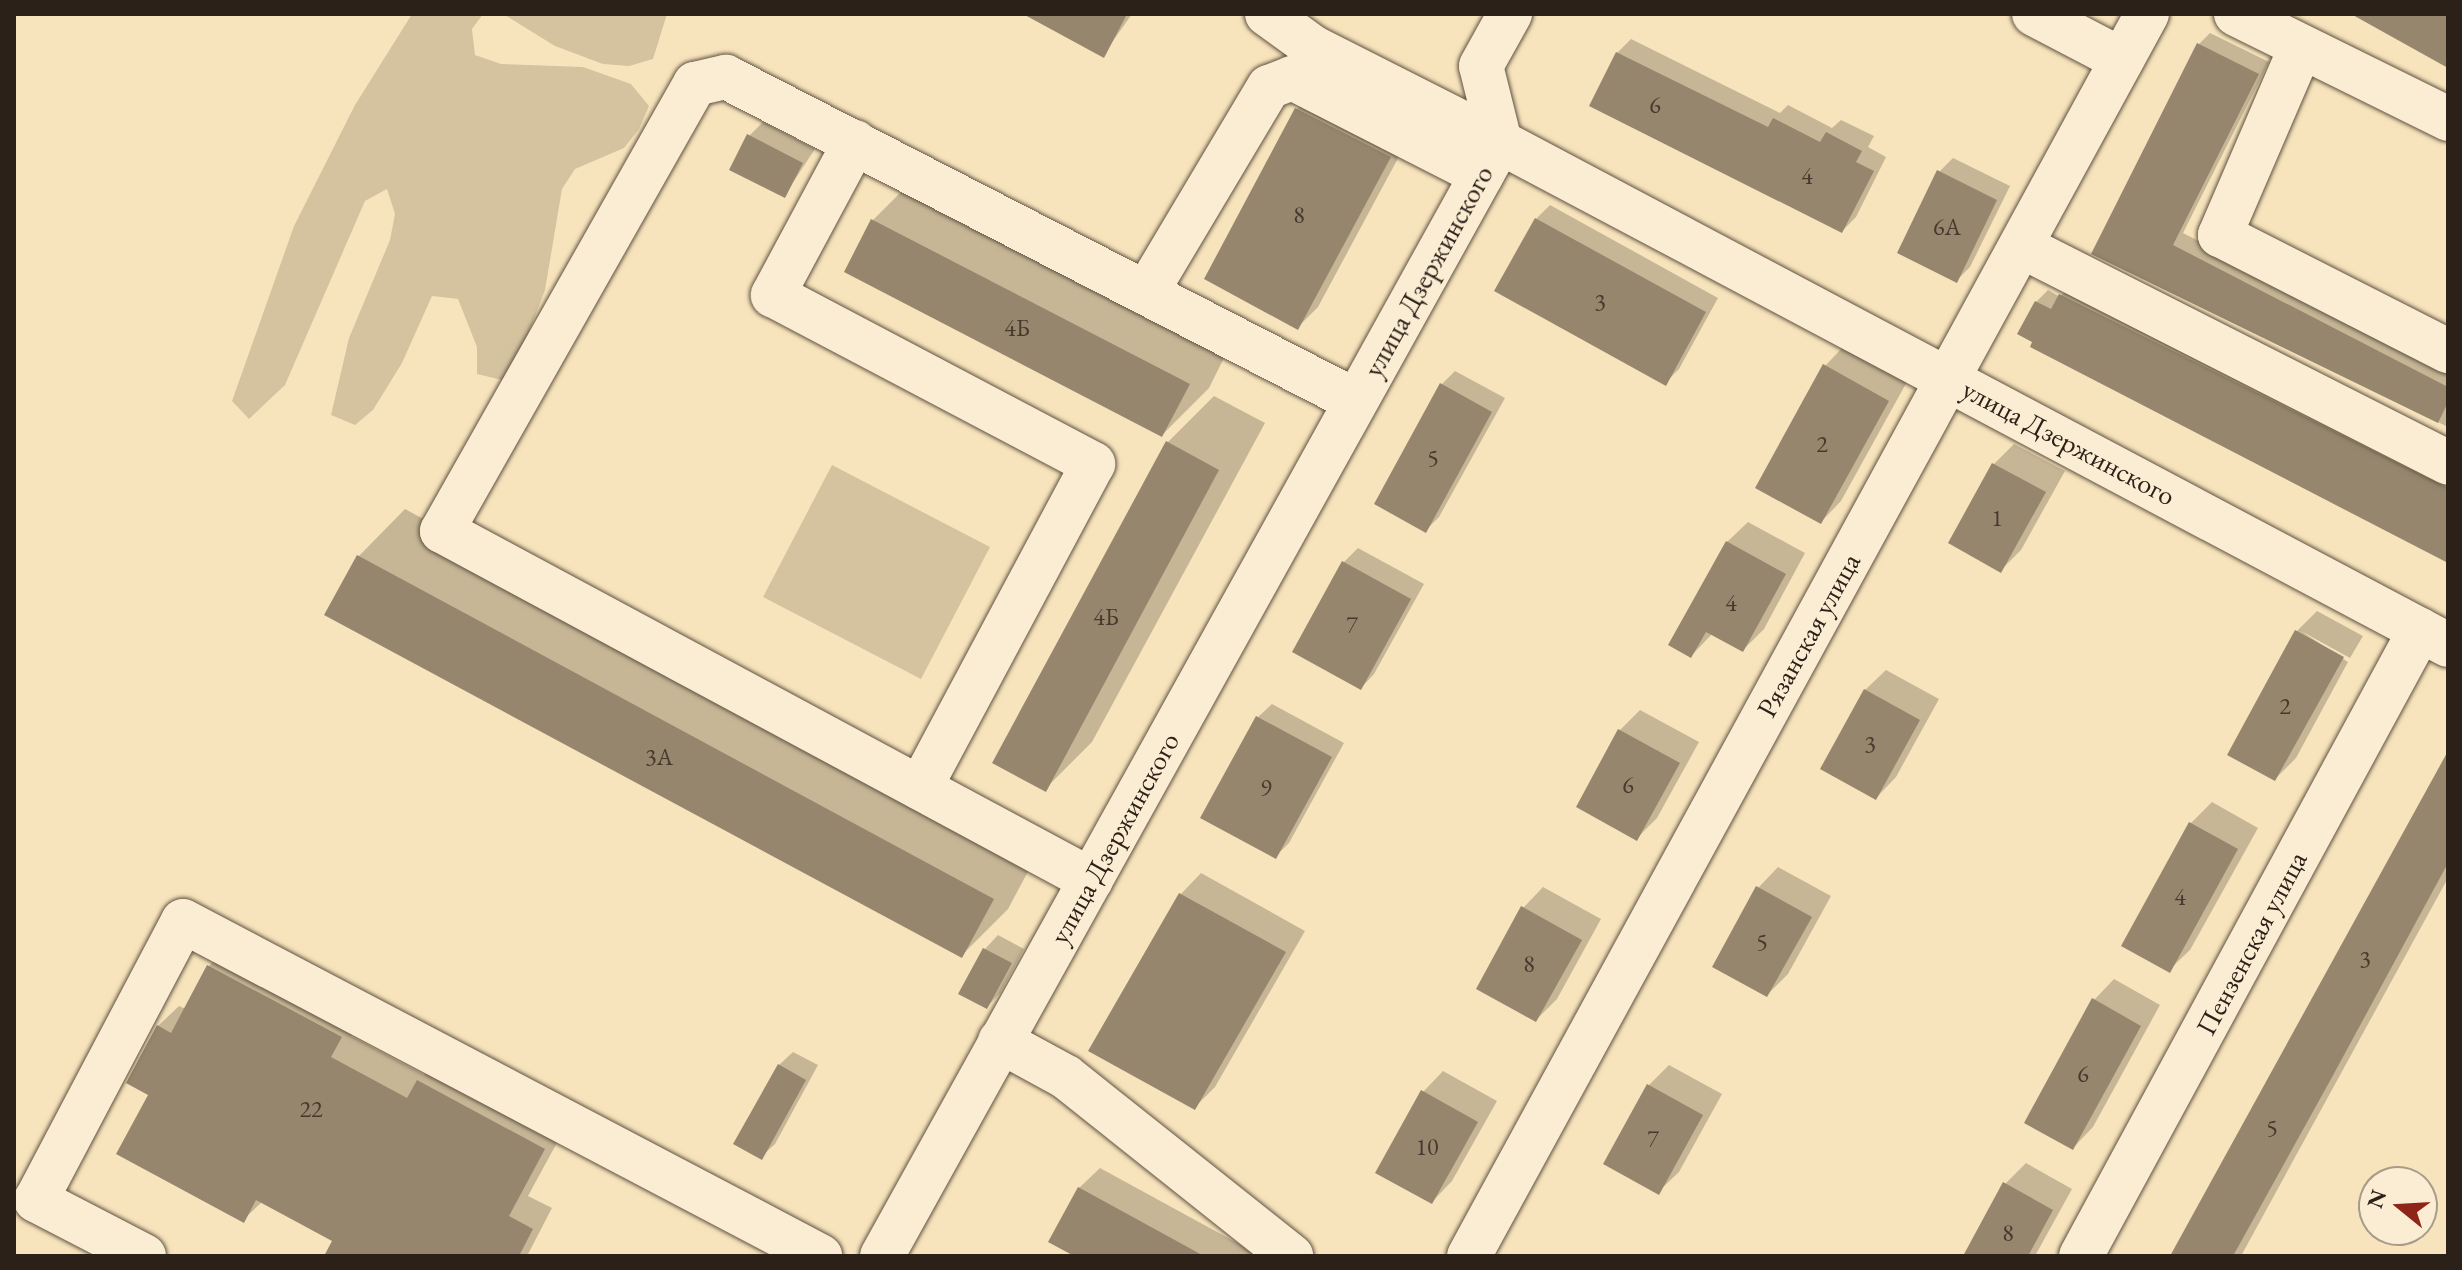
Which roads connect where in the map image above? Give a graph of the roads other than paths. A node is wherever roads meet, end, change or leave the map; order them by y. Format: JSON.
{"nodes":[{"id":1,"x":1267,"y":14,"type":"edge"},
{"id":2,"x":1510,"y":14,"type":"edge"},
{"id":3,"x":2034,"y":14,"type":"edge"},
{"id":4,"x":2147,"y":14,"type":"edge"},
{"id":5,"x":2236,"y":14,"type":"edge"},
{"id":6,"x":2301,"y":47,"type":"junction"},
{"id":7,"x":2122,"y":60,"type":"junction"},
{"id":8,"x":2448,"y":119,"type":"edge"},
{"id":9,"x":855,"y":142,"type":"junction"},
{"id":10,"x":1491,"y":158,"type":"junction"},
{"id":11,"x":2021,"y":246,"type":"junction"},
{"id":12,"x":1146,"y":293,"type":"junction"},
{"id":13,"x":2448,"y":351,"type":"edge"},
{"id":14,"x":1949,"y":377,"type":"junction"},
{"id":15,"x":1356,"y":401,"type":"junction"},
{"id":16,"x":2448,"y":463,"type":"edge"},
{"id":17,"x":2434,"y":637,"type":"edge"},
{"id":18,"x":920,"y":788,"type":"junction"},
{"id":19,"x":1091,"y":880,"type":"junction"},
{"id":20,"x":1000,"y":1041,"type":"junction"},
{"id":21,"x":144,"y":1256,"type":"edge"},
{"id":22,"x":820,"y":1256,"type":"edge"},
{"id":23,"x":882,"y":1256,"type":"edge"},
{"id":24,"x":1291,"y":1256,"type":"edge"},
{"id":25,"x":1469,"y":1256,"type":"edge"},
{"id":26,"x":2081,"y":1256,"type":"edge"}],
"edges":[{"from":1,"to":10,"type":"street"},
{"from":2,"to":10,"type":"street"},
{"from":3,"to":7,"type":"street"},
{"from":4,"to":7,"type":"street","name":"Рязанская улица"},
{"from":5,"to":6,"type":"street"},
{"from":6,"to":8,"type":"street"},
{"from":6,"to":13,"type":"street"},
{"from":7,"to":11,"type":"street","name":"Рязанская улица"},
{"from":9,"to":12,"type":"street"},
{"from":9,"to":18,"type":"street"},
{"from":9,"to":18,"type":"street"},
{"from":10,"to":12,"type":"street"},
{"from":10,"to":14,"type":"street","name":"улица Дзержинского"},
{"from":10,"to":15,"type":"street","name":"улица Дзержинского"},
{"from":11,"to":14,"type":"street","name":"Рязанская улица"},
{"from":11,"to":16,"type":"street"},
{"from":12,"to":15,"type":"street"},
{"from":14,"to":17,"type":"street","name":"улица Дзержинского"},
{"from":14,"to":25,"type":"street","name":"Рязанская улица"},
{"from":15,"to":19,"type":"street","name":"улица Дзержинского"},
{"from":17,"to":26,"type":"street","name":"Пензенская улица"},
{"from":18,"to":19,"type":"street"},
{"from":19,"to":20,"type":"street","name":"улица Дзержинского"},
{"from":20,"to":23,"type":"street","name":"улица Дзержинского"},
{"from":20,"to":24,"type":"street"},
{"from":21,"to":22,"type":"street"}]}
